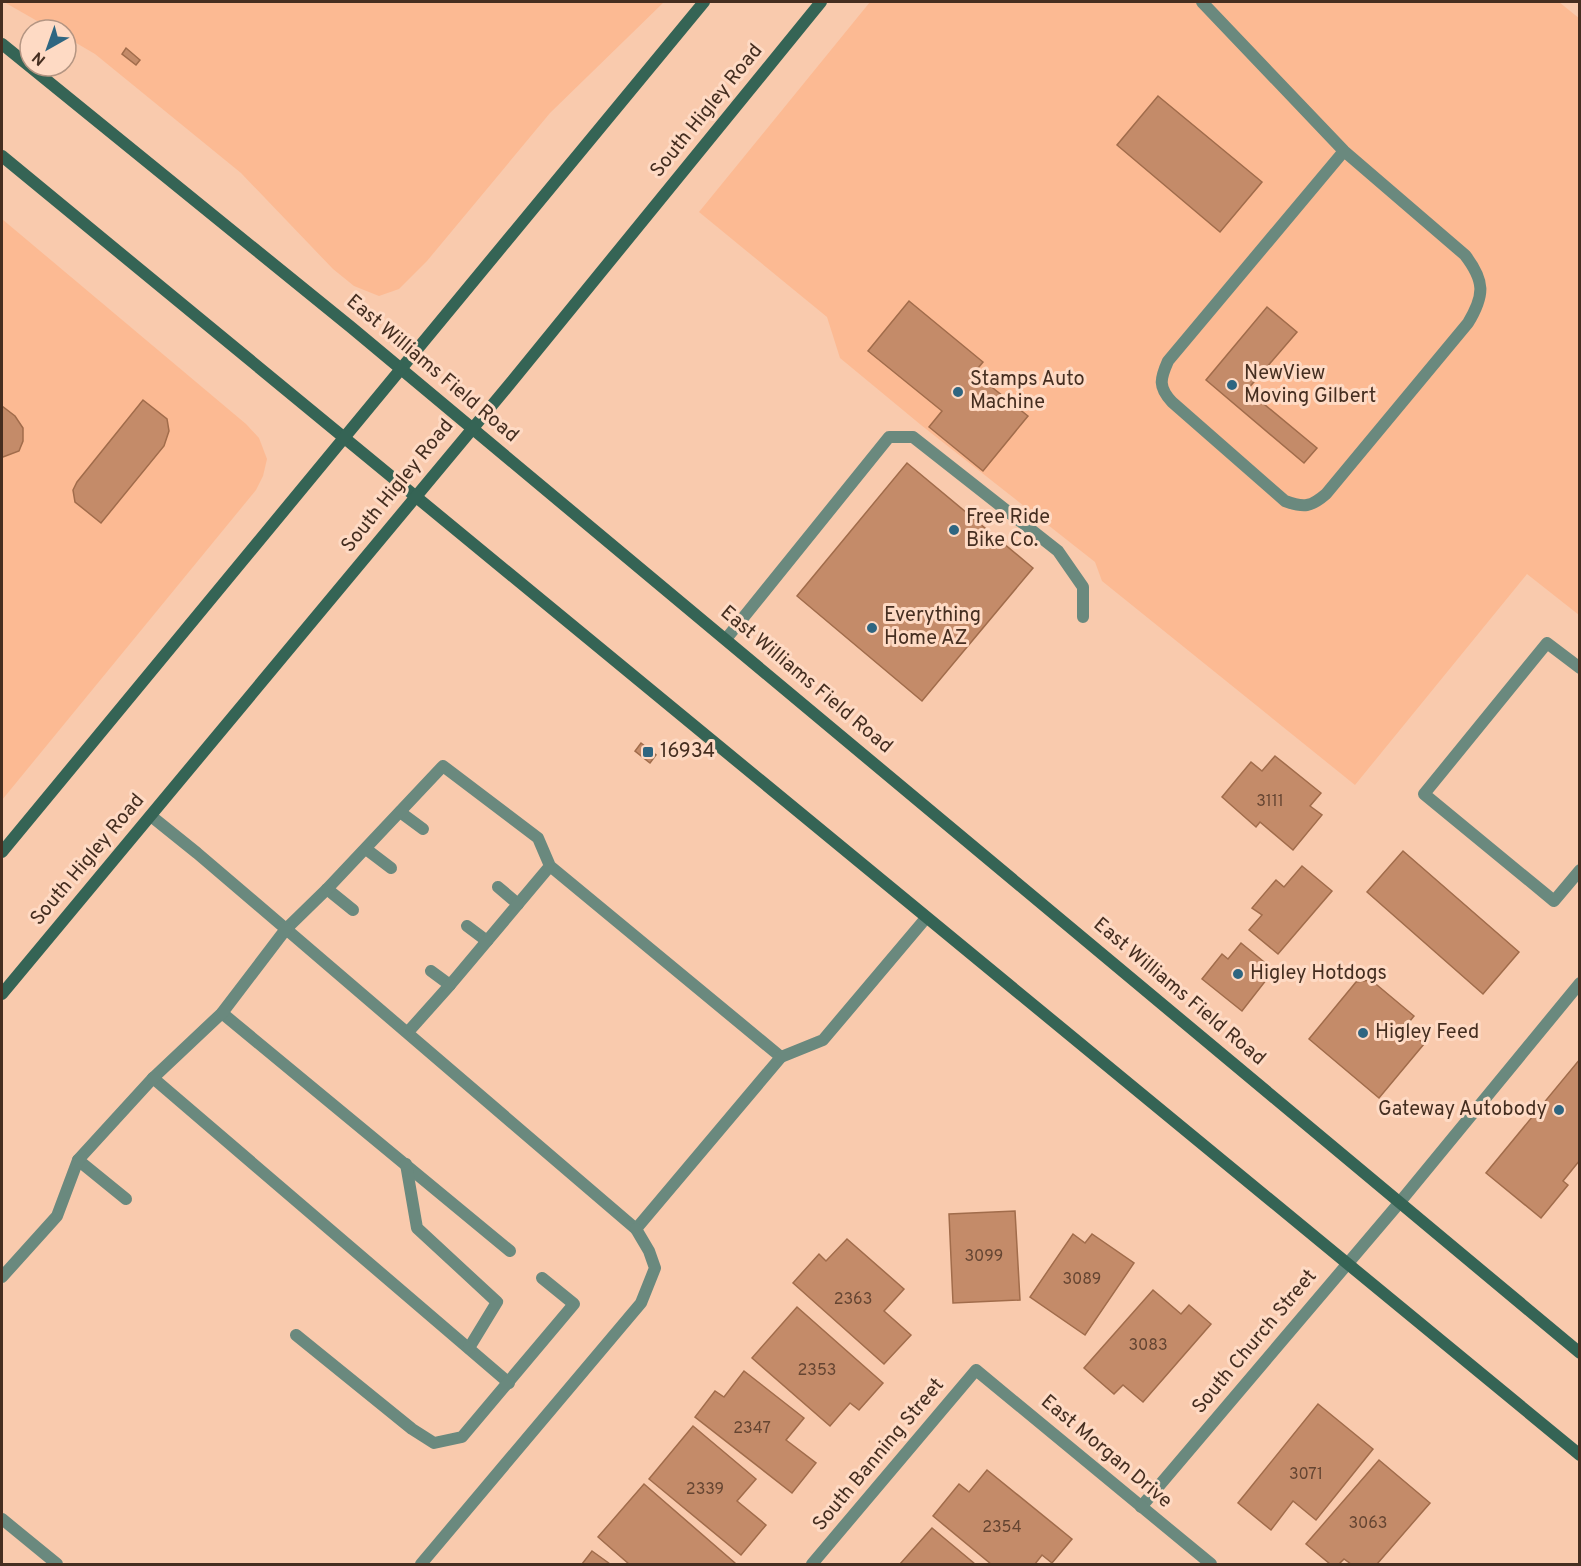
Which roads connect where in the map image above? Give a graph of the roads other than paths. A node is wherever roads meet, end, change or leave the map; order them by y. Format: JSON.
{"nodes":[{"id":1,"x":704,"y":2,"type":"edge"},
{"id":2,"x":822,"y":2,"type":"edge"},
{"id":3,"x":1202,"y":2,"type":"edge"},
{"id":4,"x":2,"y":44,"type":"edge"},
{"id":5,"x":1344,"y":151,"type":"junction"},
{"id":6,"x":2,"y":156,"type":"edge"},
{"id":7,"x":401,"y":368,"type":"junction"},
{"id":8,"x":472,"y":427,"type":"junction"},
{"id":9,"x":345,"y":438,"type":"junction"},
{"id":10,"x":415,"y":497,"type":"junction"},
{"id":11,"x":1083,"y":616,"type":"dead end"},
{"id":12,"x":726,"y":639,"type":"junction"},
{"id":13,"x":1580,"y":668,"type":"edge"},
{"id":14,"x":400,"y":812,"type":"junction"},
{"id":15,"x":151,"y":816,"type":"junction"},
{"id":16,"x":423,"y":829,"type":"dead end"},
{"id":17,"x":366,"y":849,"type":"junction"},
{"id":18,"x":2,"y":852,"type":"edge"},
{"id":19,"x":550,"y":866,"type":"junction"},
{"id":20,"x":391,"y":868,"type":"dead end"},
{"id":21,"x":1580,"y":870,"type":"edge"},
{"id":22,"x":498,"y":887,"type":"dead end"},
{"id":23,"x":327,"y":889,"type":"junction"},
{"id":24,"x":518,"y":904,"type":"junction"},
{"id":25,"x":353,"y":909,"type":"dead end"},
{"id":26,"x":926,"y":918,"type":"junction"},
{"id":27,"x":467,"y":926,"type":"dead end"},
{"id":28,"x":286,"y":929,"type":"junction"},
{"id":29,"x":487,"y":941,"type":"junction"},
{"id":30,"x":431,"y":971,"type":"dead end"},
{"id":31,"x":1580,"y":983,"type":"edge"},
{"id":32,"x":450,"y":985,"type":"junction"},
{"id":33,"x":2,"y":994,"type":"edge"},
{"id":34,"x":222,"y":1013,"type":"junction"},
{"id":35,"x":408,"y":1032,"type":"junction"},
{"id":36,"x":781,"y":1057,"type":"junction"},
{"id":37,"x":153,"y":1078,"type":"junction"},
{"id":38,"x":78,"y":1160,"type":"junction"},
{"id":39,"x":406,"y":1164,"type":"junction"},
{"id":40,"x":126,"y":1199,"type":"dead end"},
{"id":41,"x":1400,"y":1202,"type":"junction"},
{"id":42,"x":636,"y":1229,"type":"junction"},
{"id":43,"x":510,"y":1251,"type":"dead end"},
{"id":44,"x":1346,"y":1264,"type":"junction"},
{"id":45,"x":2,"y":1277,"type":"edge"},
{"id":46,"x":542,"y":1278,"type":"dead end"},
{"id":47,"x":296,"y":1335,"type":"dead end"},
{"id":48,"x":469,"y":1348,"type":"junction"},
{"id":49,"x":1580,"y":1353,"type":"edge"},
{"id":50,"x":976,"y":1370,"type":"joint"},
{"id":51,"x":509,"y":1383,"type":"junction"},
{"id":52,"x":1580,"y":1455,"type":"edge"},
{"id":53,"x":1141,"y":1507,"type":"junction"},
{"id":54,"x":2,"y":1519,"type":"edge"},
{"id":55,"x":57,"y":1564,"type":"edge"},
{"id":56,"x":421,"y":1564,"type":"edge"},
{"id":57,"x":812,"y":1564,"type":"edge"},
{"id":58,"x":1211,"y":1564,"type":"edge"}],
"edges":[{"from":1,"to":7,"type":"main road"},
{"from":2,"to":8,"type":"main road","name":"South Higley Road"},
{"from":3,"to":5,"type":"street"},
{"from":4,"to":7,"type":"main road","name":"East Williams Field Road"},
{"from":5,"to":5,"type":"street"},
{"from":6,"to":9,"type":"main road"},
{"from":7,"to":8,"type":"main road","name":"East Williams Field Road"},
{"from":7,"to":9,"type":"main road"},
{"from":8,"to":10,"type":"main road","name":"South Higley Road"},
{"from":8,"to":12,"type":"main road","name":"East Williams Field Road"},
{"from":9,"to":10,"type":"main road"},
{"from":9,"to":18,"type":"main road"},
{"from":10,"to":15,"type":"main road","name":"South Higley Road"},
{"from":10,"to":26,"type":"main road"},
{"from":11,"to":12,"type":"street"},
{"from":12,"to":41,"type":"main road","name":"East Williams Field Road"},
{"from":13,"to":21,"type":"street"},
{"from":14,"to":16,"type":"street"},
{"from":14,"to":17,"type":"street"},
{"from":14,"to":19,"type":"street"},
{"from":15,"to":28,"type":"street"},
{"from":15,"to":33,"type":"main road","name":"South Higley Road"},
{"from":17,"to":20,"type":"street"},
{"from":17,"to":23,"type":"street"},
{"from":19,"to":24,"type":"street"},
{"from":19,"to":36,"type":"street"},
{"from":22,"to":24,"type":"street"},
{"from":23,"to":25,"type":"street"},
{"from":23,"to":28,"type":"street"},
{"from":24,"to":29,"type":"street"},
{"from":26,"to":36,"type":"street"},
{"from":26,"to":44,"type":"main road"},
{"from":27,"to":29,"type":"street"},
{"from":28,"to":34,"type":"street"},
{"from":28,"to":35,"type":"street"},
{"from":29,"to":32,"type":"street"},
{"from":30,"to":32,"type":"street"},
{"from":31,"to":41,"type":"street","name":"South Church Street"},
{"from":32,"to":35,"type":"street"},
{"from":34,"to":37,"type":"street"},
{"from":34,"to":39,"type":"street"},
{"from":35,"to":42,"type":"street"},
{"from":36,"to":42,"type":"street"},
{"from":37,"to":38,"type":"street"},
{"from":37,"to":48,"type":"street"},
{"from":38,"to":40,"type":"street"},
{"from":38,"to":45,"type":"street"},
{"from":39,"to":43,"type":"street"},
{"from":39,"to":48,"type":"street"},
{"from":41,"to":44,"type":"street","name":"South Church Street"},
{"from":41,"to":49,"type":"main road","name":"East Williams Field Road"},
{"from":42,"to":56,"type":"street"},
{"from":44,"to":52,"type":"main road"},
{"from":44,"to":53,"type":"street","name":"South Church Street"},
{"from":46,"to":51,"type":"street"},
{"from":47,"to":51,"type":"street"},
{"from":48,"to":51,"type":"street"},
{"from":50,"to":53,"type":"street","name":"East Morgan Drive"},
{"from":50,"to":57,"type":"street","name":"South Banning Street"},
{"from":53,"to":58,"type":"street","name":"East Morgan Drive"},
{"from":54,"to":55,"type":"street"}]}
